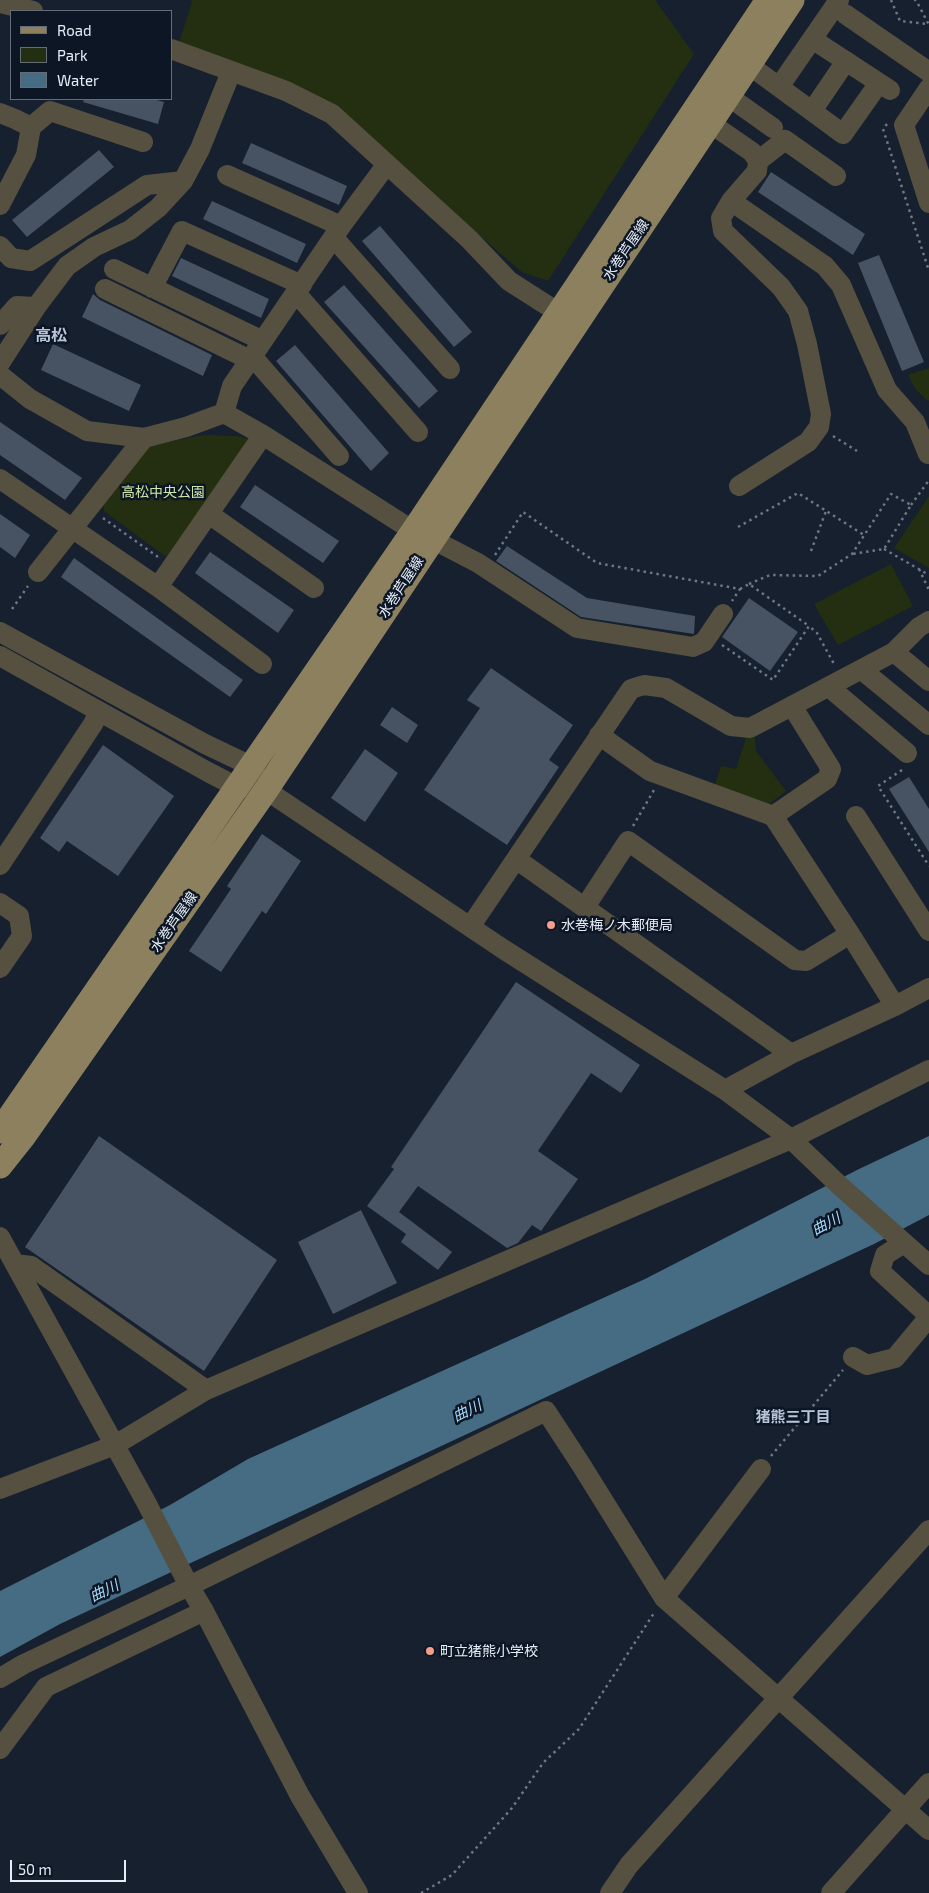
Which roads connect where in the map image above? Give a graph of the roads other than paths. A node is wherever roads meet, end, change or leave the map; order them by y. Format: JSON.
{"nodes":[{"id":1,"x":768,"y":0,"type":"edge"},
{"id":2,"x":792,"y":0,"type":"edge"},
{"id":3,"x":0,"y":3,"type":"edge"},
{"id":4,"x":842,"y":7,"type":"edge"},
{"id":5,"x":29,"y":10,"type":"edge"},
{"id":6,"x":812,"y":39,"type":"junction"},
{"id":7,"x":172,"y":49,"type":"edge"},
{"id":8,"x":846,"y":61,"type":"junction"},
{"id":9,"x":749,"y":65,"type":"junction"},
{"id":10,"x":231,"y":72,"type":"junction"},
{"id":11,"x":929,"y":72,"type":"edge"},
{"id":12,"x":779,"y":87,"type":"junction"},
{"id":13,"x":929,"y":88,"type":"edge"},
{"id":14,"x":728,"y":96,"type":"junction"},
{"id":15,"x":0,"y":98,"type":"edge"},
{"id":16,"x":812,"y":111,"type":"junction"},
{"id":17,"x":0,"y":113,"type":"edge"},
{"id":18,"x":37,"y":122,"type":"junction"},
{"id":19,"x":710,"y":123,"type":"junction"},
{"id":20,"x":774,"y":128,"type":"dead end"},
{"id":21,"x":143,"y":142,"type":"dead end"},
{"id":22,"x":758,"y":161,"type":"junction"},
{"id":23,"x":387,"y":164,"type":"junction"},
{"id":24,"x":227,"y":175,"type":"dead end"},
{"id":25,"x":836,"y":176,"type":"dead end"},
{"id":26,"x":183,"y":181,"type":"junction"},
{"id":27,"x":731,"y":201,"type":"junction"},
{"id":28,"x":929,"y":204,"type":"edge"},
{"id":29,"x":0,"y":205,"type":"edge"},
{"id":30,"x":337,"y":232,"type":"junction"},
{"id":31,"x":0,"y":248,"type":"edge"},
{"id":32,"x":114,"y":269,"type":"dead end"},
{"id":33,"x":152,"y":288,"type":"junction"},
{"id":34,"x":105,"y":289,"type":"dead end"},
{"id":35,"x":299,"y":289,"type":"junction"},
{"id":36,"x":36,"y":307,"type":"junction"},
{"id":37,"x":568,"y":319,"type":"junction"},
{"id":38,"x":0,"y":325,"type":"edge"},
{"id":39,"x":255,"y":353,"type":"junction"},
{"id":40,"x":0,"y":363,"type":"edge"},
{"id":41,"x":450,"y":369,"type":"dead end"},
{"id":42,"x":0,"y":375,"type":"edge"},
{"id":43,"x":224,"y":413,"type":"junction"},
{"id":44,"x":418,"y":432,"type":"dead end"},
{"id":45,"x":263,"y":435,"type":"junction"},
{"id":46,"x":144,"y":438,"type":"junction"},
{"id":47,"x":928,"y":454,"type":"edge"},
{"id":48,"x":339,"y":456,"type":"dead end"},
{"id":49,"x":0,"y":479,"type":"edge"},
{"id":50,"x":738,"y":486,"type":"dead end"},
{"id":51,"x":208,"y":514,"type":"junction"},
{"id":52,"x":73,"y":530,"type":"junction"},
{"id":53,"x":423,"y":535,"type":"junction"},
{"id":54,"x":38,"y":572,"type":"road end"},
{"id":55,"x":158,"y":587,"type":"junction"},
{"id":56,"x":314,"y":588,"type":"dead end"},
{"id":57,"x":724,"y":614,"type":"road end"},
{"id":58,"x":929,"y":621,"type":"edge"},
{"id":59,"x":0,"y":632,"type":"edge"},
{"id":60,"x":894,"y":652,"type":"junction"},
{"id":61,"x":0,"y":656,"type":"edge"},
{"id":62,"x":262,"y":664,"type":"dead end"},
{"id":63,"x":862,"y":670,"type":"junction"},
{"id":64,"x":929,"y":681,"type":"edge"},
{"id":65,"x":836,"y":683,"type":"junction"},
{"id":66,"x":792,"y":706,"type":"junction"},
{"id":67,"x":99,"y":712,"type":"junction"},
{"id":68,"x":929,"y":725,"type":"edge"},
{"id":69,"x":599,"y":735,"type":"junction"},
{"id":70,"x":908,"y":759,"type":"road end"},
{"id":71,"x":251,"y":766,"type":"junction"},
{"id":72,"x":237,"y":787,"type":"junction"},
{"id":73,"x":266,"y":790,"type":"junction"},
{"id":74,"x":773,"y":816,"type":"junction"},
{"id":75,"x":856,"y":816,"type":"dead end"},
{"id":76,"x":516,"y":858,"type":"junction"},
{"id":77,"x":1,"y":860,"type":"edge"},
{"id":78,"x":0,"y":903,"type":"edge"},
{"id":79,"x":585,"y":907,"type":"junction"},
{"id":80,"x":470,"y":927,"type":"junction"},
{"id":81,"x":929,"y":931,"type":"edge"},
{"id":82,"x":850,"y":934,"type":"junction"},
{"id":83,"x":0,"y":968,"type":"edge"},
{"id":84,"x":929,"y":988,"type":"edge"},
{"id":85,"x":895,"y":1006,"type":"junction"},
{"id":86,"x":791,"y":1054,"type":"junction"},
{"id":87,"x":929,"y":1070,"type":"edge"},
{"id":88,"x":725,"y":1090,"type":"junction"},
{"id":89,"x":0,"y":1131,"type":"edge"},
{"id":90,"x":791,"y":1139,"type":"junction"},
{"id":91,"x":0,"y":1166,"type":"edge"},
{"id":92,"x":0,"y":1237,"type":"edge"},
{"id":93,"x":901,"y":1240,"type":"junction"},
{"id":94,"x":15,"y":1264,"type":"junction"},
{"id":95,"x":929,"y":1265,"type":"edge"},
{"id":96,"x":929,"y":1316,"type":"edge"},
{"id":97,"x":853,"y":1357,"type":"road end"},
{"id":98,"x":206,"y":1390,"type":"junction"},
{"id":99,"x":115,"y":1445,"type":"junction"},
{"id":100,"x":761,"y":1469,"type":"road end"},
{"id":101,"x":0,"y":1489,"type":"edge"},
{"id":102,"x":929,"y":1530,"type":"edge"},
{"id":103,"x":189,"y":1586,"type":"junction"},
{"id":104,"x":664,"y":1598,"type":"junction"},
{"id":105,"x":204,"y":1611,"type":"junction"},
{"id":106,"x":0,"y":1678,"type":"edge"},
{"id":107,"x":779,"y":1698,"type":"junction"},
{"id":108,"x":0,"y":1749,"type":"edge"},
{"id":109,"x":929,"y":1783,"type":"edge"},
{"id":110,"x":906,"y":1810,"type":"junction"},
{"id":111,"x":929,"y":1830,"type":"edge"},
{"id":112,"x":358,"y":1893,"type":"edge"},
{"id":113,"x":610,"y":1893,"type":"edge"},
{"id":114,"x":831,"y":1893,"type":"edge"}],
"edges":[{"from":1,"to":37,"type":"main road","name":"水巻芦屋線"},
{"from":2,"to":9,"type":"main road","name":"水巻芦屋線"},
{"from":3,"to":5,"type":"street"},
{"from":4,"to":6,"type":"street"},
{"from":4,"to":11,"type":"street"},
{"from":6,"to":8,"type":"street"},
{"from":6,"to":12,"type":"street"},
{"from":7,"to":10,"type":"street"},
{"from":8,"to":16,"type":"street"},
{"from":8,"to":16,"type":"street"},
{"from":9,"to":12,"type":"street"},
{"from":9,"to":14,"type":"main road","name":"水巻芦屋線"},
{"from":10,"to":23,"type":"street"},
{"from":10,"to":26,"type":"street"},
{"from":12,"to":16,"type":"street"},
{"from":13,"to":28,"type":"street"},
{"from":14,"to":19,"type":"main road","name":"水巻芦屋線"},
{"from":14,"to":20,"type":"street"},
{"from":15,"to":18,"type":"street"},
{"from":17,"to":18,"type":"street"},
{"from":18,"to":21,"type":"street"},
{"from":18,"to":29,"type":"street"},
{"from":19,"to":22,"type":"street"},
{"from":19,"to":37,"type":"main road","name":"水巻芦屋線"},
{"from":22,"to":25,"type":"street"},
{"from":22,"to":27,"type":"street"},
{"from":23,"to":30,"type":"street"},
{"from":23,"to":37,"type":"street"},
{"from":24,"to":30,"type":"street"},
{"from":26,"to":31,"type":"street"},
{"from":26,"to":36,"type":"street"},
{"from":27,"to":47,"type":"street"},
{"from":27,"to":50,"type":"street"},
{"from":30,"to":35,"type":"street"},
{"from":30,"to":41,"type":"street"},
{"from":32,"to":33,"type":"street"},
{"from":33,"to":35,"type":"street"},
{"from":33,"to":39,"type":"street"},
{"from":34,"to":39,"type":"street"},
{"from":35,"to":39,"type":"street"},
{"from":35,"to":44,"type":"street"},
{"from":36,"to":38,"type":"street"},
{"from":36,"to":40,"type":"street"},
{"from":37,"to":53,"type":"main road","name":"水巻芦屋線"},
{"from":39,"to":43,"type":"street"},
{"from":39,"to":48,"type":"street"},
{"from":42,"to":46,"type":"street"},
{"from":43,"to":45,"type":"street"},
{"from":43,"to":46,"type":"street"},
{"from":45,"to":51,"type":"street"},
{"from":45,"to":53,"type":"street"},
{"from":46,"to":52,"type":"street"},
{"from":49,"to":52,"type":"street"},
{"from":51,"to":55,"type":"street"},
{"from":51,"to":56,"type":"street"},
{"from":52,"to":54,"type":"street"},
{"from":52,"to":55,"type":"street"},
{"from":53,"to":57,"type":"street"},
{"from":53,"to":71,"type":"main road","name":"水巻芦屋線"},
{"from":53,"to":73,"type":"main road","name":"水巻芦屋線"},
{"from":55,"to":62,"type":"street"},
{"from":58,"to":60,"type":"street"},
{"from":59,"to":71,"type":"street"},
{"from":60,"to":63,"type":"street"},
{"from":60,"to":64,"type":"street"},
{"from":61,"to":67,"type":"street"},
{"from":63,"to":65,"type":"street"},
{"from":63,"to":68,"type":"street"},
{"from":65,"to":66,"type":"street"},
{"from":65,"to":70,"type":"street"},
{"from":66,"to":69,"type":"street"},
{"from":66,"to":74,"type":"street"},
{"from":67,"to":72,"type":"street"},
{"from":67,"to":77,"type":"street"},
{"from":69,"to":74,"type":"street"},
{"from":69,"to":76,"type":"street"},
{"from":71,"to":72,"type":"main road","name":"水巻芦屋線"},
{"from":71,"to":73,"type":"street"},
{"from":72,"to":73,"type":"street"},
{"from":72,"to":89,"type":"main road","name":"水巻芦屋線"},
{"from":73,"to":80,"type":"street"},
{"from":73,"to":91,"type":"main road","name":"水巻芦屋線"},
{"from":74,"to":82,"type":"street"},
{"from":75,"to":81,"type":"street"},
{"from":76,"to":79,"type":"street"},
{"from":76,"to":80,"type":"street"},
{"from":78,"to":83,"type":"street"},
{"from":79,"to":82,"type":"street"},
{"from":79,"to":86,"type":"street"},
{"from":80,"to":88,"type":"street"},
{"from":82,"to":85,"type":"street"},
{"from":84,"to":85,"type":"street"},
{"from":85,"to":86,"type":"street"},
{"from":86,"to":88,"type":"street"},
{"from":87,"to":90,"type":"street"},
{"from":88,"to":90,"type":"street"},
{"from":90,"to":93,"type":"street"},
{"from":90,"to":98,"type":"street"},
{"from":92,"to":94,"type":"street"},
{"from":93,"to":95,"type":"street"},
{"from":93,"to":96,"type":"street"},
{"from":94,"to":98,"type":"street"},
{"from":94,"to":99,"type":"street"},
{"from":96,"to":97,"type":"street"},
{"from":98,"to":99,"type":"street"},
{"from":99,"to":101,"type":"street"},
{"from":99,"to":103,"type":"street"},
{"from":100,"to":104,"type":"street"},
{"from":102,"to":107,"type":"street"},
{"from":103,"to":104,"type":"street"},
{"from":103,"to":105,"type":"street"},
{"from":103,"to":106,"type":"street"},
{"from":104,"to":107,"type":"street"},
{"from":105,"to":108,"type":"street"},
{"from":105,"to":112,"type":"street"},
{"from":107,"to":110,"type":"street"},
{"from":107,"to":113,"type":"street"},
{"from":109,"to":110,"type":"street"},
{"from":110,"to":111,"type":"street"},
{"from":110,"to":114,"type":"street"}]}
